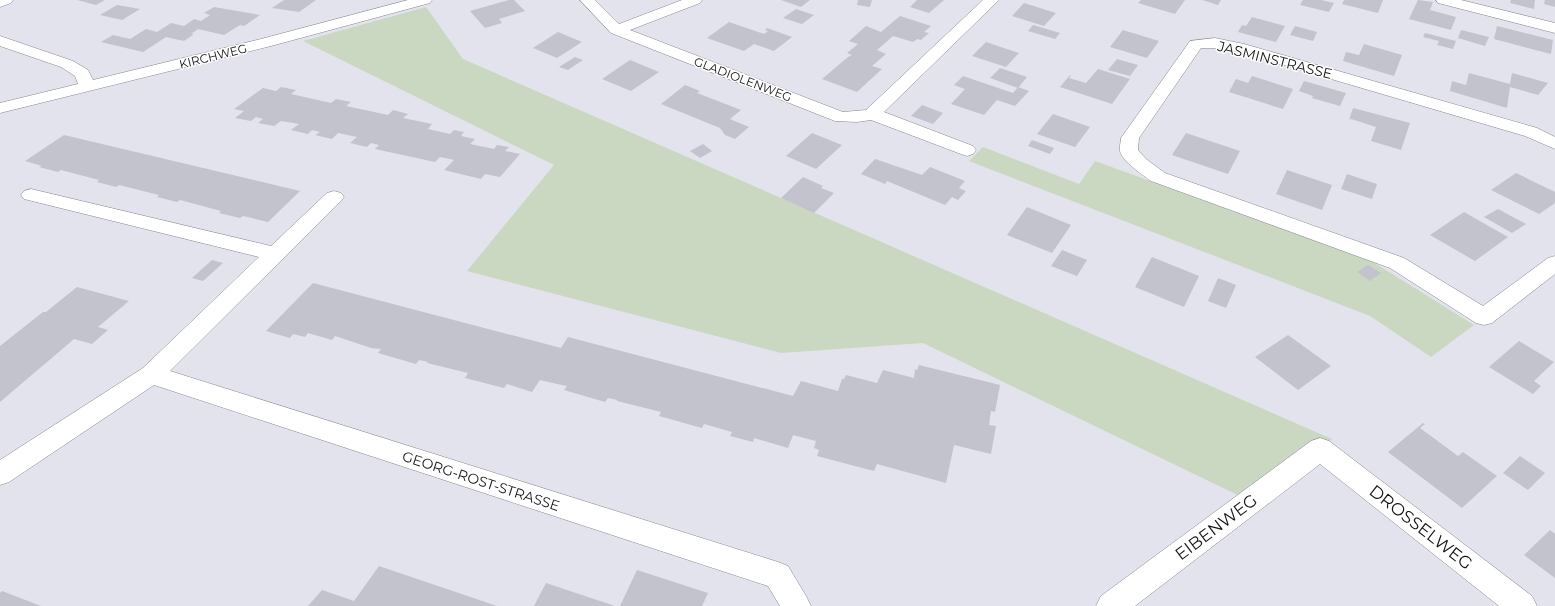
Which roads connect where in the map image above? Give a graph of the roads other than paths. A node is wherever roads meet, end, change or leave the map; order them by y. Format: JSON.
{"nodes":[{"id":1,"x":6,"y":0,"type":"edge"},
{"id":2,"x":425,"y":0,"type":"edge"},
{"id":3,"x":587,"y":0,"type":"edge"},
{"id":4,"x":695,"y":0,"type":"edge"},
{"id":5,"x":992,"y":0,"type":"edge"},
{"id":6,"x":1443,"y":0,"type":"edge"},
{"id":7,"x":0,"y":3,"type":"edge"},
{"id":8,"x":1555,"y":28,"type":"edge"},
{"id":9,"x":616,"y":30,"type":"junction"},
{"id":10,"x":0,"y":41,"type":"edge"},
{"id":11,"x":88,"y":87,"type":"junction"},
{"id":12,"x":0,"y":108,"type":"edge"},
{"id":13,"x":872,"y":114,"type":"junction"},
{"id":14,"x":1555,"y":144,"type":"edge"},
{"id":15,"x":967,"y":150,"type":"dead end"},
{"id":16,"x":31,"y":196,"type":"dead end"},
{"id":17,"x":334,"y":197,"type":"dead end"},
{"id":18,"x":276,"y":254,"type":"junction"},
{"id":19,"x":1555,"y":263,"type":"edge"},
{"id":20,"x":151,"y":375,"type":"junction"},
{"id":21,"x":1320,"y":449,"type":"joint"},
{"id":22,"x":0,"y":474,"type":"edge"},
{"id":23,"x":796,"y":606,"type":"edge"},
{"id":24,"x":1111,"y":606,"type":"edge"},
{"id":25,"x":1522,"y":606,"type":"edge"}],
"edges":[{"from":1,"to":7,"type":"street"},
{"from":2,"to":11,"type":"street","name":"KIRCHWEG"},
{"from":3,"to":9,"type":"street","name":"GLADIOLENWEG"},
{"from":4,"to":9,"type":"street"},
{"from":5,"to":13,"type":"street"},
{"from":6,"to":8,"type":"street"},
{"from":9,"to":13,"type":"street","name":"GLADIOLENWEG"},
{"from":10,"to":11,"type":"street"},
{"from":11,"to":12,"type":"street","name":"KIRCHWEG"},
{"from":13,"to":15,"type":"street","name":"GLADIOLENWEG"},
{"from":14,"to":19,"type":"street","name":"JASMINSTRASSE"},
{"from":16,"to":18,"type":"street"},
{"from":17,"to":18,"type":"street"},
{"from":18,"to":20,"type":"street"},
{"from":20,"to":22,"type":"street"},
{"from":20,"to":23,"type":"street","name":"GEORG-ROST-STRASSE"},
{"from":21,"to":24,"type":"street","name":"EIBENWEG"},
{"from":21,"to":25,"type":"street","name":"DROSSELWEG"}]}
